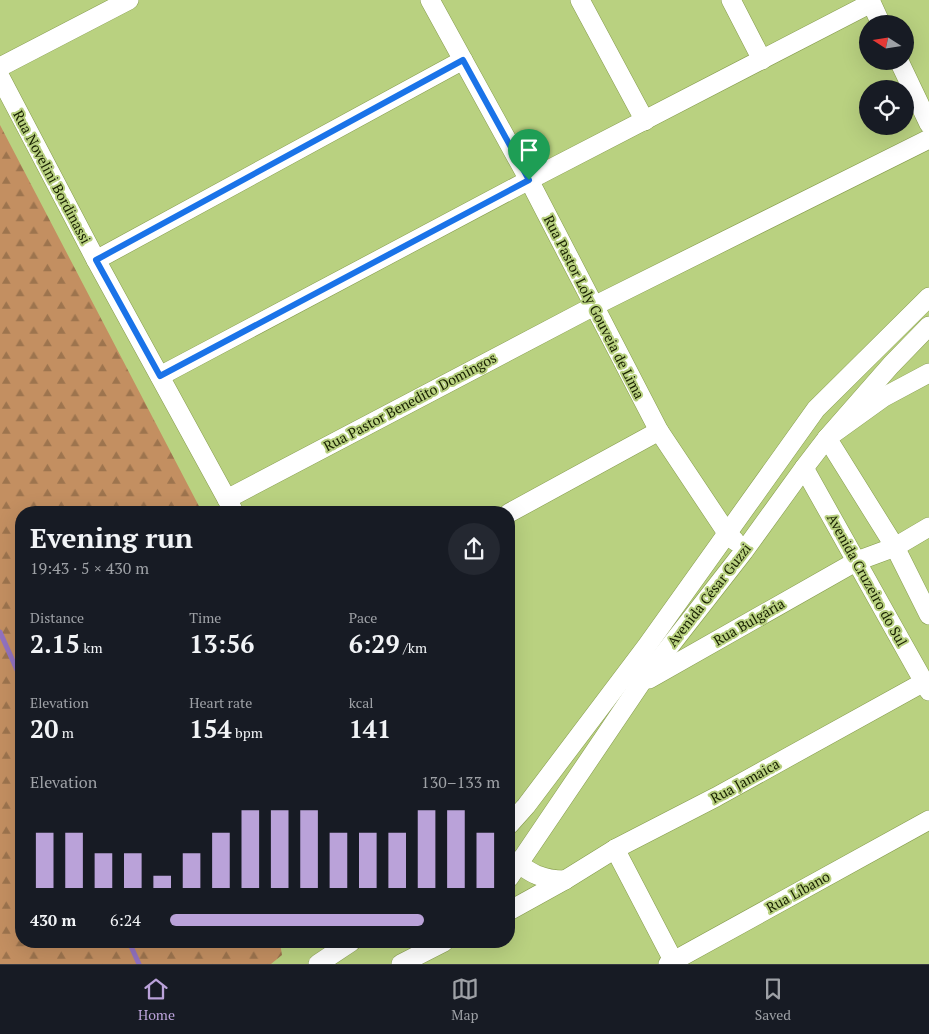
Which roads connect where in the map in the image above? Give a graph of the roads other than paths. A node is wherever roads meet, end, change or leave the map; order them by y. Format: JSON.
{"nodes":[{"id":1,"x":129,"y":0,"type":"edge"},
{"id":2,"x":430,"y":0,"type":"edge"},
{"id":3,"x":580,"y":0,"type":"edge"},
{"id":4,"x":731,"y":0,"type":"edge"},
{"id":5,"x":871,"y":2,"type":"edge"},
{"id":6,"x":877,"y":15,"type":"edge"},
{"id":7,"x":463,"y":60,"type":"junction"},
{"id":8,"x":762,"y":60,"type":"junction"},
{"id":9,"x":0,"y":67,"type":"edge"},
{"id":10,"x":903,"y":70,"type":"edge"},
{"id":11,"x":0,"y":77,"type":"edge"},
{"id":12,"x":645,"y":121,"type":"junction"},
{"id":13,"x":929,"y":124,"type":"edge"},
{"id":14,"x":929,"y":139,"type":"edge"},
{"id":15,"x":529,"y":180,"type":"junction"},
{"id":16,"x":96,"y":260,"type":"junction"},
{"id":17,"x":929,"y":297,"type":"edge"},
{"id":18,"x":594,"y":306,"type":"junction"},
{"id":19,"x":929,"y":326,"type":"edge"},
{"id":20,"x":929,"y":373,"type":"edge"},
{"id":21,"x":160,"y":376,"type":"junction"},
{"id":22,"x":659,"y":432,"type":"junction"},
{"id":23,"x":827,"y":438,"type":"junction"},
{"id":24,"x":804,"y":468,"type":"junction"},
{"id":25,"x":231,"y":506,"type":"edge"},
{"id":26,"x":515,"y":510,"type":"edge"},
{"id":27,"x":929,"y":528,"type":"edge"},
{"id":28,"x":727,"y":533,"type":"junction"},
{"id":29,"x":895,"y":547,"type":"junction"},
{"id":30,"x":744,"y":551,"type":"junction"},
{"id":31,"x":857,"y":561,"type":"junction"},
{"id":32,"x":929,"y":616,"type":"edge"},
{"id":33,"x":641,"y":683,"type":"junction"},
{"id":34,"x":926,"y":687,"type":"edge"},
{"id":35,"x":515,"y":818,"type":"edge"},
{"id":36,"x":929,"y":820,"type":"edge"},
{"id":37,"x":616,"y":849,"type":"junction"},
{"id":38,"x":515,"y":863,"type":"edge"},
{"id":39,"x":515,"y":868,"type":"edge"},
{"id":40,"x":565,"y":880,"type":"junction"},
{"id":41,"x":515,"y":908,"type":"edge"},
{"id":42,"x":342,"y":948,"type":"edge"},
{"id":43,"x":433,"y":948,"type":"edge"},
{"id":44,"x":672,"y":963,"type":"edge"},
{"id":45,"x":318,"y":964,"type":"edge"},
{"id":46,"x":402,"y":964,"type":"edge"}],
"edges":[{"from":1,"to":9,"type":"street"},
{"from":2,"to":7,"type":"street","name":"Rua Pastor Loly Gouveia de Lima"},
{"from":3,"to":12,"type":"street"},
{"from":4,"to":8,"type":"street"},
{"from":5,"to":6,"type":"street"},
{"from":5,"to":8,"type":"street"},
{"from":7,"to":15,"type":"street","name":"Rua Pastor Loly Gouveia de Lima"},
{"from":7,"to":16,"type":"street"},
{"from":8,"to":12,"type":"street"},
{"from":10,"to":13,"type":"street"},
{"from":11,"to":16,"type":"street","name":"Rua Novelini Bordinassi"},
{"from":12,"to":15,"type":"street"},
{"from":14,"to":18,"type":"street","name":"Rua Pastor Benedito Domingos"},
{"from":15,"to":18,"type":"street","name":"Rua Pastor Loly Gouveia de Lima"},
{"from":15,"to":21,"type":"street"},
{"from":16,"to":21,"type":"street","name":"Rua Novelini Bordinassi"},
{"from":17,"to":28,"type":"street","name":"Avenida César Guzzi"},
{"from":18,"to":22,"type":"street","name":"Rua Pastor Loly Gouveia de Lima"},
{"from":18,"to":25,"type":"street","name":"Rua Pastor Benedito Domingos"},
{"from":19,"to":23,"type":"street","name":"Avenida César Guzzi"},
{"from":20,"to":23,"type":"street"},
{"from":21,"to":25,"type":"street","name":"Rua Novelini Bordinassi"},
{"from":22,"to":26,"type":"street"},
{"from":22,"to":28,"type":"street","name":"Rua Pastor Loly Gouveia de Lima"},
{"from":23,"to":24,"type":"street","name":"Avenida César Guzzi"},
{"from":23,"to":29,"type":"street"},
{"from":24,"to":30,"type":"street","name":"Avenida César Guzzi"},
{"from":24,"to":31,"type":"street","name":"Avenida Cruzeiro do Sul"},
{"from":27,"to":29,"type":"street","name":"Rua Bulgária"},
{"from":28,"to":30,"type":"street","name":"Rua Pastor Loly Gouveia de Lima"},
{"from":28,"to":35,"type":"street","name":"Avenida César Guzzi"},
{"from":29,"to":31,"type":"street","name":"Rua Bulgária"},
{"from":29,"to":32,"type":"street"},
{"from":30,"to":33,"type":"street","name":"Avenida César Guzzi"},
{"from":31,"to":33,"type":"street","name":"Rua Bulgária"},
{"from":31,"to":34,"type":"street","name":"Avenida Cruzeiro do Sul"},
{"from":33,"to":38,"type":"street","name":"Avenida César Guzzi"},
{"from":34,"to":37,"type":"street","name":"Rua Jamaica"},
{"from":36,"to":44,"type":"street","name":"Rua Líbano"},
{"from":37,"to":40,"type":"street","name":"Rua Jamaica"},
{"from":37,"to":44,"type":"street"},
{"from":39,"to":40,"type":"street"},
{"from":40,"to":41,"type":"street","name":"Rua Jamaica"},
{"from":42,"to":45,"type":"street"},
{"from":43,"to":46,"type":"street"}]}
